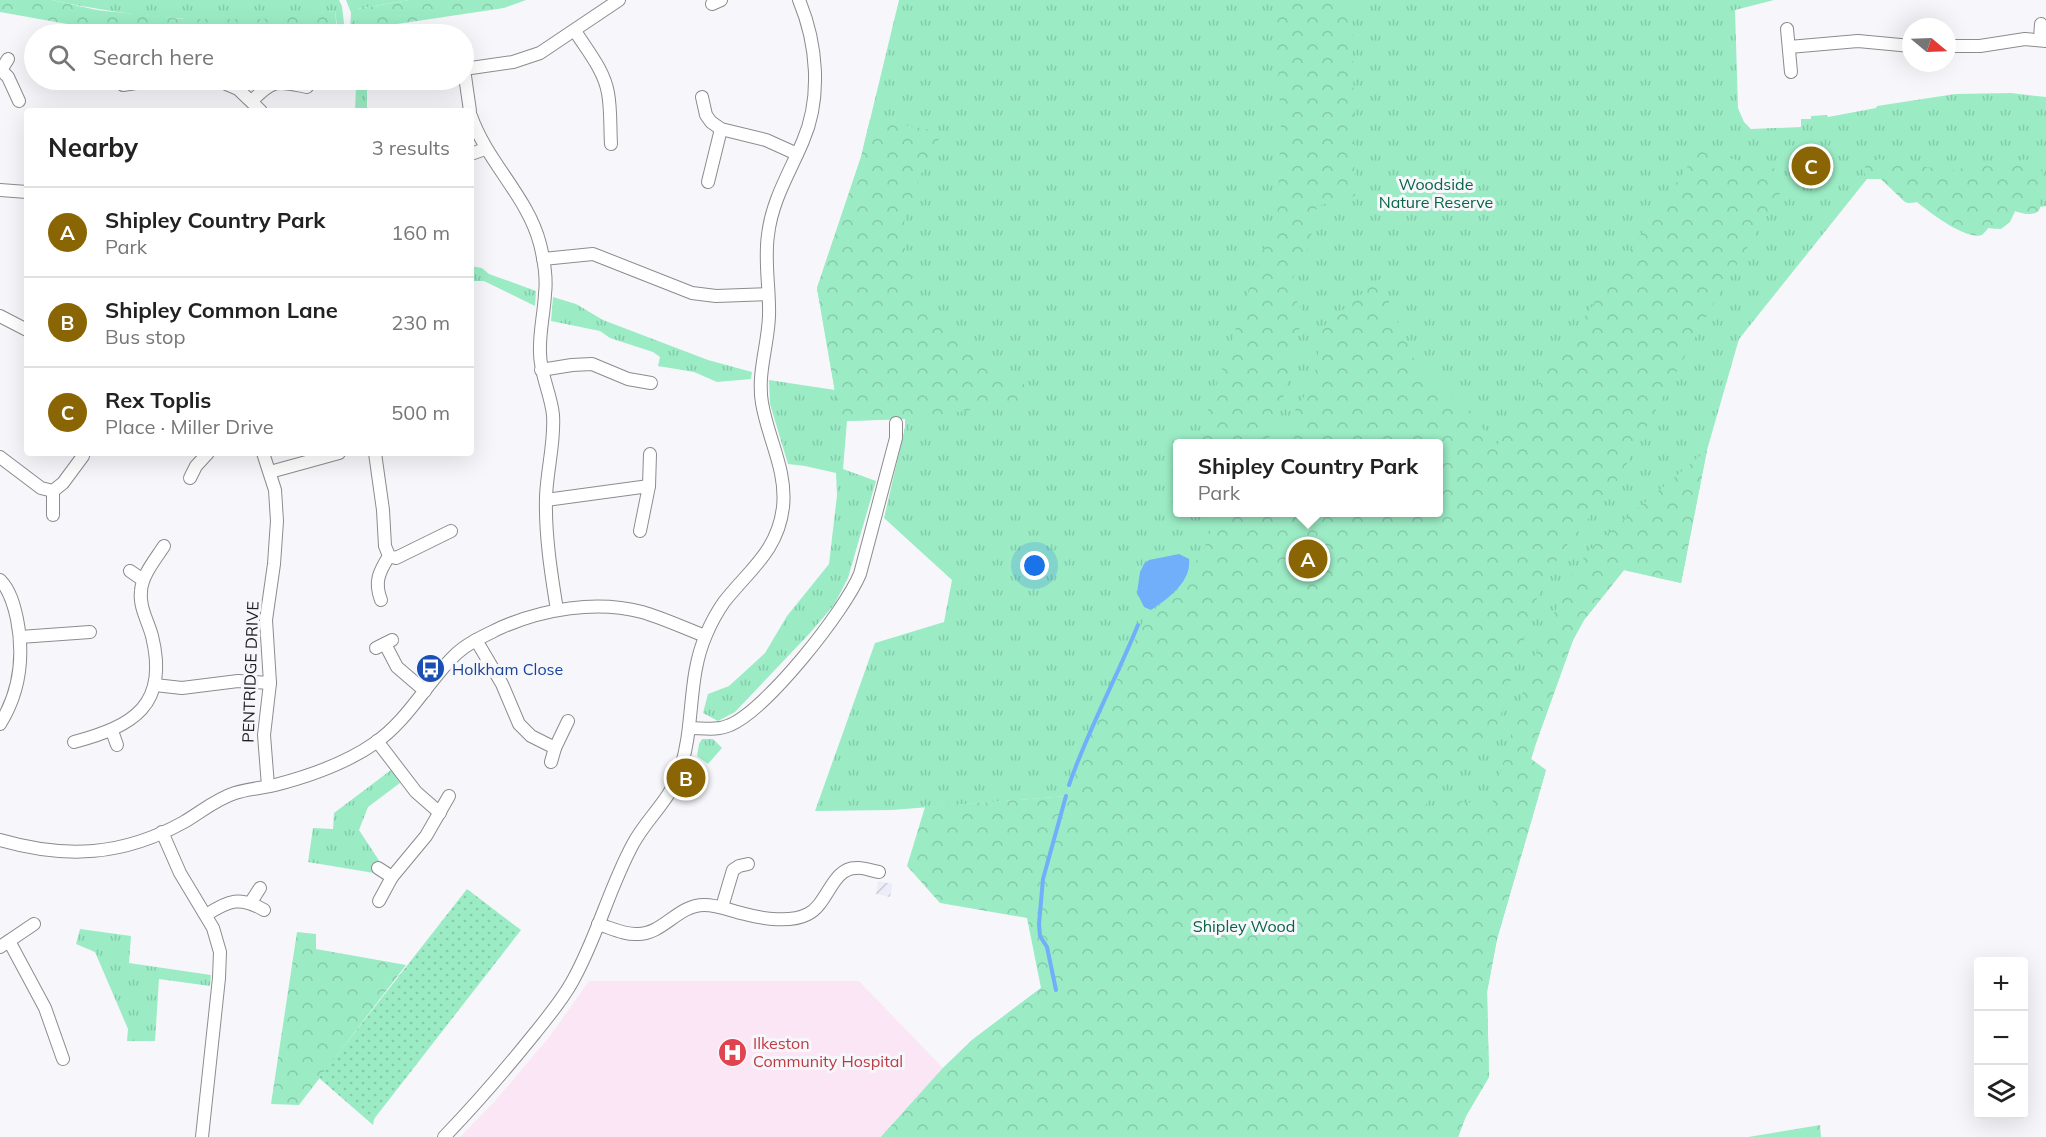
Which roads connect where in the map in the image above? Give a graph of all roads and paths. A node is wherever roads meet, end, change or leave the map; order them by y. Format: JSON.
{"nodes":[{"id":1,"x":619,"y":0,"type":"edge"},
{"id":2,"x":799,"y":0,"type":"edge"},
{"id":3,"x":2041,"y":24,"type":"dead end"},
{"id":4,"x":1787,"y":29,"type":"dead end"},
{"id":5,"x":575,"y":31,"type":"junction"},
{"id":6,"x":2043,"y":40,"type":"edge"},
{"id":7,"x":1902,"y":45,"type":"edge"},
{"id":8,"x":1956,"y":46,"type":"edge"},
{"id":9,"x":1789,"y":47,"type":"junction"},
{"id":10,"x":9,"y":58,"type":"dead end"},
{"id":11,"x":474,"y":68,"type":"edge"},
{"id":12,"x":1,"y":69,"type":"edge"},
{"id":13,"x":1791,"y":72,"type":"dead end"},
{"id":14,"x":239,"y":90,"type":"edge"},
{"id":15,"x":264,"y":90,"type":"edge"},
{"id":16,"x":467,"y":90,"type":"edge"},
{"id":17,"x":702,"y":97,"type":"dead end"},
{"id":18,"x":20,"y":101,"type":"dead end"},
{"id":19,"x":252,"y":101,"type":"junction"},
{"id":20,"x":258,"y":108,"type":"edge"},
{"id":21,"x":470,"y":108,"type":"edge"},
{"id":22,"x":474,"y":123,"type":"edge"},
{"id":23,"x":722,"y":129,"type":"junction"},
{"id":24,"x":610,"y":144,"type":"dead end"},
{"id":25,"x":485,"y":149,"type":"junction"},
{"id":26,"x":474,"y":153,"type":"edge"},
{"id":27,"x":797,"y":154,"type":"junction"},
{"id":28,"x":708,"y":182,"type":"dead end"},
{"id":29,"x":0,"y":190,"type":"edge"},
{"id":30,"x":24,"y":192,"type":"edge"},
{"id":31,"x":543,"y":259,"type":"junction"},
{"id":32,"x":768,"y":294,"type":"junction"},
{"id":33,"x":0,"y":316,"type":"edge"},
{"id":34,"x":24,"y":328,"type":"edge"},
{"id":35,"x":541,"y":370,"type":"junction"},
{"id":36,"x":651,"y":383,"type":"dead end"},
{"id":37,"x":896,"y":423,"type":"dead end"},
{"id":38,"x":651,"y":453,"type":"dead end"},
{"id":39,"x":0,"y":456,"type":"edge"},
{"id":40,"x":83,"y":456,"type":"dead end"},
{"id":41,"x":205,"y":456,"type":"edge"},
{"id":42,"x":264,"y":456,"type":"edge"},
{"id":43,"x":328,"y":456,"type":"edge"},
{"id":44,"x":375,"y":456,"type":"edge"},
{"id":45,"x":270,"y":472,"type":"junction"},
{"id":46,"x":190,"y":477,"type":"dead end"},
{"id":47,"x":649,"y":486,"type":"junction"},
{"id":48,"x":53,"y":491,"type":"junction"},
{"id":49,"x":546,"y":500,"type":"junction"},
{"id":50,"x":53,"y":515,"type":"dead end"},
{"id":51,"x":451,"y":531,"type":"dead end"},
{"id":52,"x":640,"y":531,"type":"dead end"},
{"id":53,"x":164,"y":546,"type":"dead end"},
{"id":54,"x":389,"y":556,"type":"junction"},
{"id":55,"x":130,"y":571,"type":"dead end"},
{"id":56,"x":0,"y":580,"type":"edge"},
{"id":57,"x":143,"y":580,"type":"junction"},
{"id":58,"x":381,"y":600,"type":"dead end"},
{"id":59,"x":557,"y":610,"type":"junction"},
{"id":60,"x":74,"y":620,"type":"dead end"},
{"id":61,"x":90,"y":632,"type":"dead end"},
{"id":62,"x":75,"y":633,"type":"junction"},
{"id":63,"x":705,"y":636,"type":"junction"},
{"id":64,"x":20,"y":637,"type":"junction"},
{"id":65,"x":476,"y":640,"type":"junction"},
{"id":66,"x":384,"y":644,"type":"dead end"},
{"id":67,"x":270,"y":683,"type":"junction"},
{"id":68,"x":155,"y":686,"type":"junction"},
{"id":69,"x":425,"y":691,"type":"junction"},
{"id":70,"x":4,"y":706,"type":"edge"},
{"id":71,"x":568,"y":721,"type":"dead end"},
{"id":72,"x":0,"y":724,"type":"edge"},
{"id":73,"x":690,"y":728,"type":"junction"},
{"id":74,"x":112,"y":731,"type":"junction"},
{"id":75,"x":377,"y":741,"type":"junction"},
{"id":76,"x":74,"y":742,"type":"dead end"},
{"id":77,"x":117,"y":745,"type":"dead end"},
{"id":78,"x":555,"y":748,"type":"junction"},
{"id":79,"x":551,"y":762,"type":"dead end"},
{"id":80,"x":268,"y":786,"type":"junction"},
{"id":81,"x":449,"y":796,"type":"dead end"},
{"id":82,"x":440,"y":813,"type":"junction"},
{"id":83,"x":162,"y":832,"type":"junction"},
{"id":84,"x":0,"y":840,"type":"edge"},
{"id":85,"x":748,"y":864,"type":"dead end"},
{"id":86,"x":378,"y":868,"type":"dead end"},
{"id":87,"x":879,"y":872,"type":"dead end"},
{"id":88,"x":392,"y":877,"type":"junction"},
{"id":89,"x":260,"y":888,"type":"dead end"},
{"id":90,"x":379,"y":901,"type":"dead end"},
{"id":91,"x":251,"y":902,"type":"junction"},
{"id":92,"x":722,"y":907,"type":"junction"},
{"id":93,"x":264,"y":910,"type":"dead end"},
{"id":94,"x":206,"y":915,"type":"junction"},
{"id":95,"x":34,"y":924,"type":"dead end"},
{"id":96,"x":598,"y":924,"type":"junction"},
{"id":97,"x":4,"y":944,"type":"edge"},
{"id":98,"x":69,"y":1030,"type":"dead end"},
{"id":99,"x":56,"y":1035,"type":"junction"},
{"id":100,"x":63,"y":1059,"type":"dead end"},
{"id":101,"x":202,"y":1137,"type":"edge"},
{"id":102,"x":444,"y":1137,"type":"edge"}],
"edges":[{"from":1,"to":5,"type":"street"},
{"from":2,"to":27,"type":"street"},
{"from":3,"to":6,"type":"street"},
{"from":4,"to":9,"type":"street"},
{"from":5,"to":11,"type":"street"},
{"from":5,"to":24,"type":"street"},
{"from":6,"to":8,"type":"street"},
{"from":7,"to":9,"type":"street"},
{"from":9,"to":13,"type":"street"},
{"from":10,"to":12,"type":"street"},
{"from":12,"to":18,"type":"street"},
{"from":14,"to":19,"type":"street"},
{"from":15,"to":19,"type":"street"},
{"from":16,"to":21,"type":"street"},
{"from":17,"to":23,"type":"street"},
{"from":19,"to":20,"type":"street"},
{"from":22,"to":25,"type":"street"},
{"from":23,"to":27,"type":"street"},
{"from":23,"to":28,"type":"street"},
{"from":25,"to":26,"type":"street"},
{"from":25,"to":31,"type":"street"},
{"from":27,"to":32,"type":"street"},
{"from":29,"to":30,"type":"street"},
{"from":31,"to":32,"type":"street"},
{"from":31,"to":35,"type":"street"},
{"from":32,"to":63,"type":"street"},
{"from":33,"to":34,"type":"street"},
{"from":35,"to":36,"type":"street"},
{"from":35,"to":49,"type":"street"},
{"from":37,"to":73,"type":"street"},
{"from":38,"to":47,"type":"street"},
{"from":39,"to":48,"type":"street"},
{"from":40,"to":48,"type":"street"},
{"from":41,"to":46,"type":"street"},
{"from":42,"to":45,"type":"street","name":"PENTRIDGE DRIVE"},
{"from":43,"to":45,"type":"street"},
{"from":44,"to":54,"type":"street"},
{"from":45,"to":67,"type":"street","name":"PENTRIDGE DRIVE"},
{"from":47,"to":49,"type":"street"},
{"from":47,"to":52,"type":"street"},
{"from":48,"to":50,"type":"street"},
{"from":49,"to":59,"type":"street"},
{"from":51,"to":54,"type":"street"},
{"from":53,"to":57,"type":"street"},
{"from":54,"to":58,"type":"street"},
{"from":55,"to":57,"type":"street"},
{"from":56,"to":64,"type":"street"},
{"from":57,"to":68,"type":"street"},
{"from":59,"to":63,"type":"street"},
{"from":59,"to":65,"type":"street"},
{"from":60,"to":62,"type":"street"},
{"from":61,"to":62,"type":"street"},
{"from":62,"to":64,"type":"street"},
{"from":63,"to":73,"type":"street"},
{"from":64,"to":70,"type":"street"},
{"from":65,"to":69,"type":"street"},
{"from":65,"to":78,"type":"street"},
{"from":66,"to":69,"type":"street"},
{"from":67,"to":68,"type":"street"},
{"from":67,"to":80,"type":"street","name":"PENTRIDGE DRIVE"},
{"from":68,"to":74,"type":"street"},
{"from":69,"to":75,"type":"street"},
{"from":70,"to":72,"type":"street"},
{"from":71,"to":78,"type":"street"},
{"from":73,"to":96,"type":"street"},
{"from":74,"to":76,"type":"street"},
{"from":74,"to":77,"type":"street"},
{"from":75,"to":80,"type":"street"},
{"from":75,"to":82,"type":"street"},
{"from":78,"to":79,"type":"street"},
{"from":80,"to":83,"type":"street"},
{"from":81,"to":82,"type":"street"},
{"from":82,"to":88,"type":"street"},
{"from":83,"to":84,"type":"street"},
{"from":83,"to":94,"type":"street"},
{"from":85,"to":92,"type":"street"},
{"from":86,"to":88,"type":"street"},
{"from":87,"to":92,"type":"street"},
{"from":88,"to":90,"type":"street"},
{"from":89,"to":91,"type":"street"},
{"from":91,"to":93,"type":"street"},
{"from":91,"to":94,"type":"street"},
{"from":92,"to":96,"type":"street"},
{"from":94,"to":101,"type":"street"},
{"from":95,"to":97,"type":"street"},
{"from":96,"to":102,"type":"street"},
{"from":97,"to":99,"type":"street"},
{"from":98,"to":99,"type":"street"},
{"from":99,"to":100,"type":"street"}]}
